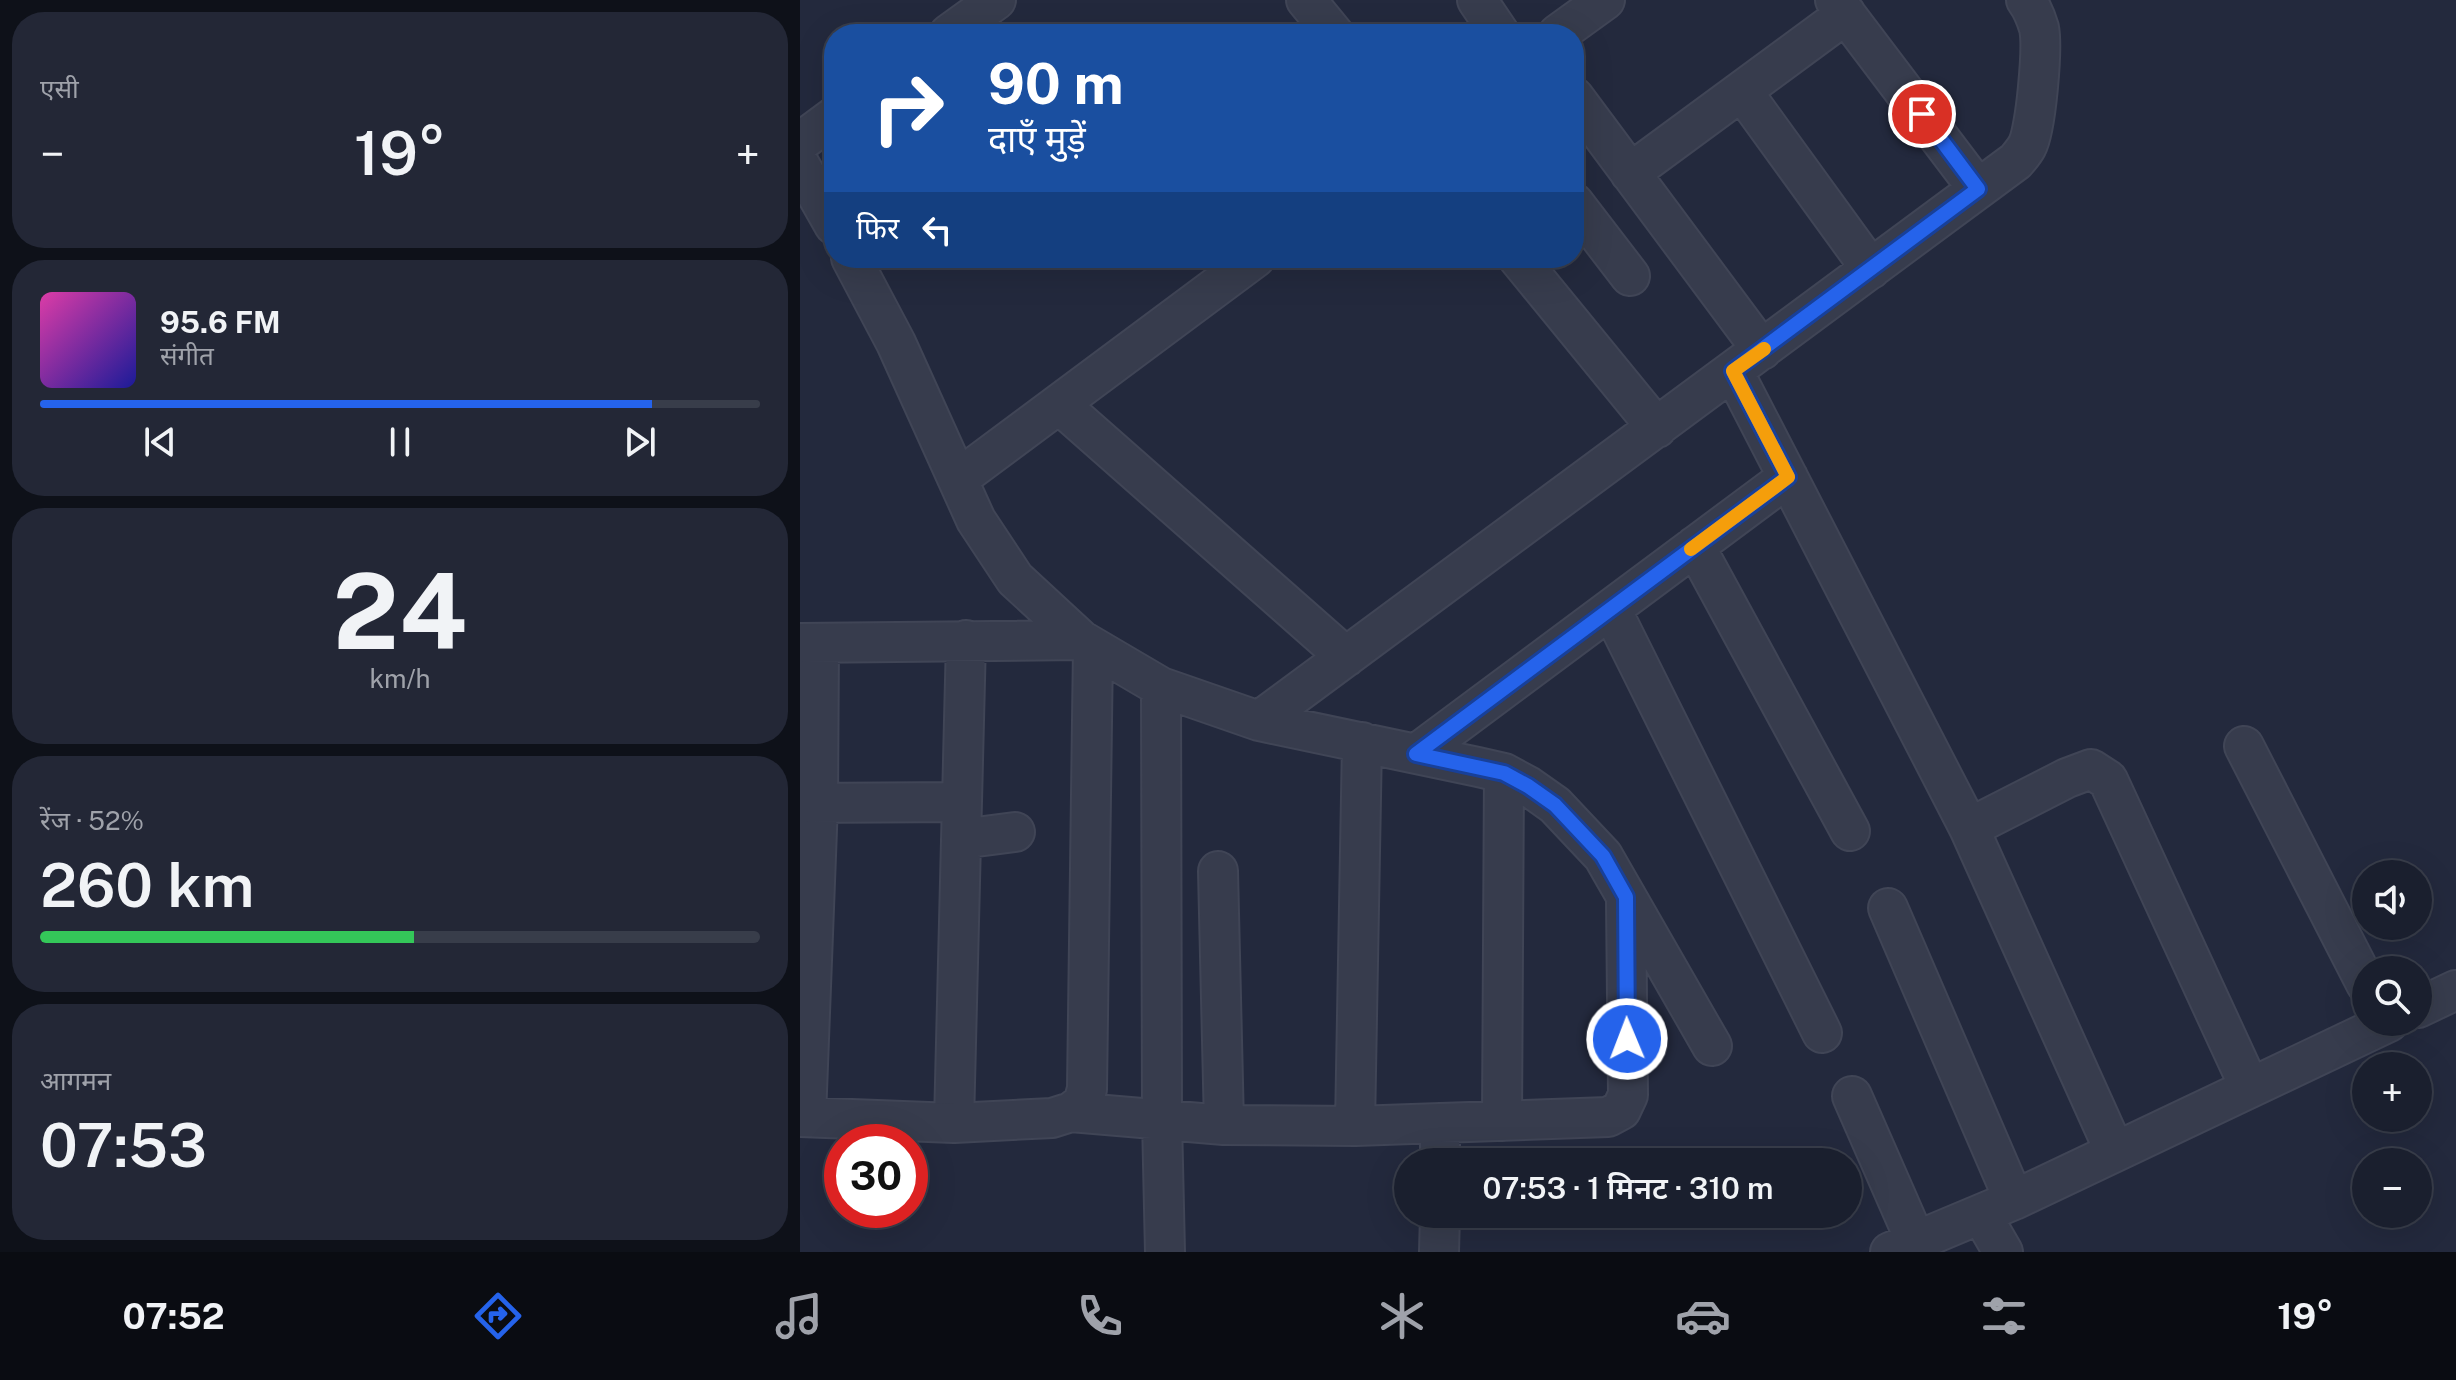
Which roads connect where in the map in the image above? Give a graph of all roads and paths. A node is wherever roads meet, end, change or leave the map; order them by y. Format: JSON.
{"nodes":[{"id":1,"x":996,"y":0,"type":"edge"},
{"id":2,"x":1306,"y":0,"type":"edge"},
{"id":3,"x":1477,"y":0,"type":"edge"},
{"id":4,"x":1605,"y":0,"type":"edge"},
{"id":5,"x":2026,"y":0,"type":"edge"},
{"id":6,"x":1841,"y":7,"type":"edge"},
{"id":7,"x":963,"y":24,"type":"edge"},
{"id":8,"x":1326,"y":24,"type":"edge"},
{"id":9,"x":1493,"y":24,"type":"edge"},
{"id":10,"x":1572,"y":24,"type":"edge"},
{"id":11,"x":1742,"y":91,"type":"junction"},
{"id":12,"x":1584,"y":111,"type":"edge"},
{"id":13,"x":824,"y":124,"type":"edge"},
{"id":14,"x":800,"y":142,"type":"edge"},
{"id":15,"x":800,"y":165,"type":"edge"},
{"id":16,"x":1630,"y":173,"type":"junction"},
{"id":17,"x":1978,"y":189,"type":"junction"},
{"id":18,"x":824,"y":207,"type":"edge"},
{"id":19,"x":1584,"y":216,"type":"edge"},
{"id":20,"x":856,"y":268,"type":"edge"},
{"id":21,"x":1242,"y":268,"type":"edge"},
{"id":22,"x":1526,"y":268,"type":"edge"},
{"id":23,"x":1871,"y":269,"type":"junction"},
{"id":24,"x":1630,"y":276,"type":"dead end"},
{"id":25,"x":1748,"y":361,"type":"junction"},
{"id":26,"x":1059,"y":404,"type":"junction"},
{"id":27,"x":1657,"y":428,"type":"junction"},
{"id":28,"x":1788,"y":477,"type":"junction"},
{"id":29,"x":958,"y":479,"type":"junction"},
{"id":30,"x":1695,"y":546,"type":"junction"},
{"id":31,"x":1611,"y":609,"type":"junction"},
{"id":32,"x":966,"y":640,"type":"junction"},
{"id":33,"x":810,"y":643,"type":"edge"},
{"id":34,"x":1087,"y":644,"type":"junction"},
{"id":35,"x":1346,"y":657,"type":"junction"},
{"id":36,"x":1161,"y":687,"type":"junction"},
{"id":37,"x":1259,"y":721,"type":"junction"},
{"id":38,"x":1362,"y":742,"type":"junction"},
{"id":39,"x":2244,"y":746,"type":"dead end"},
{"id":40,"x":1416,"y":754,"type":"junction"},
{"id":41,"x":1504,"y":773,"type":"junction"},
{"id":42,"x":809,"y":803,"type":"edge"},
{"id":43,"x":961,"y":820,"type":"junction"},
{"id":44,"x":1969,"y":828,"type":"junction"},
{"id":45,"x":1850,"y":831,"type":"dead end"},
{"id":46,"x":1015,"y":832,"type":"dead end"},
{"id":47,"x":1218,"y":871,"type":"dead end"},
{"id":48,"x":1626,"y":897,"type":"junction"},
{"id":49,"x":1888,"y":908,"type":"dead end"},
{"id":50,"x":2352,"y":957,"type":"edge"},
{"id":51,"x":2456,"y":990,"type":"edge"},
{"id":52,"x":2432,"y":1001,"type":"edge"},
{"id":53,"x":1822,"y":1033,"type":"dead end"},
{"id":54,"x":2359,"y":1036,"type":"edge"},
{"id":55,"x":1712,"y":1046,"type":"dead end"},
{"id":56,"x":2250,"y":1088,"type":"junction"},
{"id":57,"x":1852,"y":1096,"type":"dead end"},
{"id":58,"x":1071,"y":1112,"type":"junction"},
{"id":59,"x":803,"y":1117,"type":"edge"},
{"id":60,"x":1162,"y":1120,"type":"junction"},
{"id":61,"x":1502,"y":1121,"type":"junction"},
{"id":62,"x":954,"y":1123,"type":"junction"},
{"id":63,"x":1440,"y":1123,"type":"junction"},
{"id":64,"x":1224,"y":1125,"type":"junction"},
{"id":65,"x":1355,"y":1126,"type":"junction"},
{"id":66,"x":1440,"y":1148,"type":"edge"},
{"id":67,"x":2115,"y":1152,"type":"junction"},
{"id":68,"x":1997,"y":1207,"type":"junction"},
{"id":69,"x":1440,"y":1228,"type":"edge"},
{"id":70,"x":1903,"y":1247,"type":"edge"},
{"id":71,"x":1165,"y":1252,"type":"edge"},
{"id":72,"x":1439,"y":1252,"type":"edge"},
{"id":73,"x":2003,"y":1252,"type":"edge"}],
"edges":[{"from":1,"to":7,"type":"street"},
{"from":2,"to":8,"type":"street"},
{"from":3,"to":9,"type":"street"},
{"from":4,"to":10,"type":"street"},
{"from":5,"to":17,"type":"street"},
{"from":6,"to":11,"type":"street"},
{"from":6,"to":17,"type":"street"},
{"from":11,"to":16,"type":"street"},
{"from":11,"to":23,"type":"street"},
{"from":12,"to":16,"type":"street"},
{"from":13,"to":14,"type":"street"},
{"from":15,"to":18,"type":"street"},
{"from":16,"to":25,"type":"street"},
{"from":17,"to":23,"type":"street"},
{"from":19,"to":24,"type":"street"},
{"from":20,"to":29,"type":"street"},
{"from":21,"to":26,"type":"street"},
{"from":22,"to":27,"type":"street"},
{"from":23,"to":25,"type":"street"},
{"from":25,"to":27,"type":"street"},
{"from":25,"to":28,"type":"street"},
{"from":26,"to":29,"type":"street"},
{"from":26,"to":35,"type":"street"},
{"from":27,"to":35,"type":"street"},
{"from":28,"to":30,"type":"street"},
{"from":28,"to":44,"type":"street"},
{"from":29,"to":34,"type":"street"},
{"from":30,"to":31,"type":"street"},
{"from":30,"to":45,"type":"street"},
{"from":31,"to":40,"type":"street"},
{"from":31,"to":53,"type":"street"},
{"from":32,"to":33,"type":"street"},
{"from":32,"to":34,"type":"street"},
{"from":32,"to":43,"type":"street"},
{"from":33,"to":42,"type":"street"},
{"from":34,"to":36,"type":"street"},
{"from":34,"to":58,"type":"street"},
{"from":35,"to":37,"type":"street"},
{"from":36,"to":37,"type":"street"},
{"from":36,"to":60,"type":"street"},
{"from":37,"to":38,"type":"street"},
{"from":38,"to":40,"type":"street"},
{"from":38,"to":65,"type":"street"},
{"from":39,"to":50,"type":"street"},
{"from":40,"to":41,"type":"street"},
{"from":41,"to":48,"type":"street"},
{"from":41,"to":61,"type":"street"},
{"from":42,"to":43,"type":"street"},
{"from":42,"to":59,"type":"street"},
{"from":43,"to":46,"type":"street"},
{"from":43,"to":62,"type":"street"},
{"from":44,"to":56,"type":"street"},
{"from":44,"to":67,"type":"street"},
{"from":47,"to":64,"type":"street"},
{"from":48,"to":55,"type":"street"},
{"from":48,"to":61,"type":"street"},
{"from":49,"to":68,"type":"street"},
{"from":51,"to":52,"type":"street"},
{"from":54,"to":56,"type":"street"},
{"from":56,"to":67,"type":"street"},
{"from":57,"to":70,"type":"street"},
{"from":58,"to":60,"type":"street"},
{"from":58,"to":62,"type":"street"},
{"from":59,"to":62,"type":"street"},
{"from":60,"to":64,"type":"street"},
{"from":60,"to":71,"type":"street"},
{"from":61,"to":63,"type":"street"},
{"from":63,"to":65,"type":"street"},
{"from":63,"to":66,"type":"street"},
{"from":64,"to":65,"type":"street"},
{"from":67,"to":68,"type":"street"},
{"from":68,"to":70,"type":"street"},
{"from":68,"to":73,"type":"street"},
{"from":69,"to":72,"type":"street"}]}
